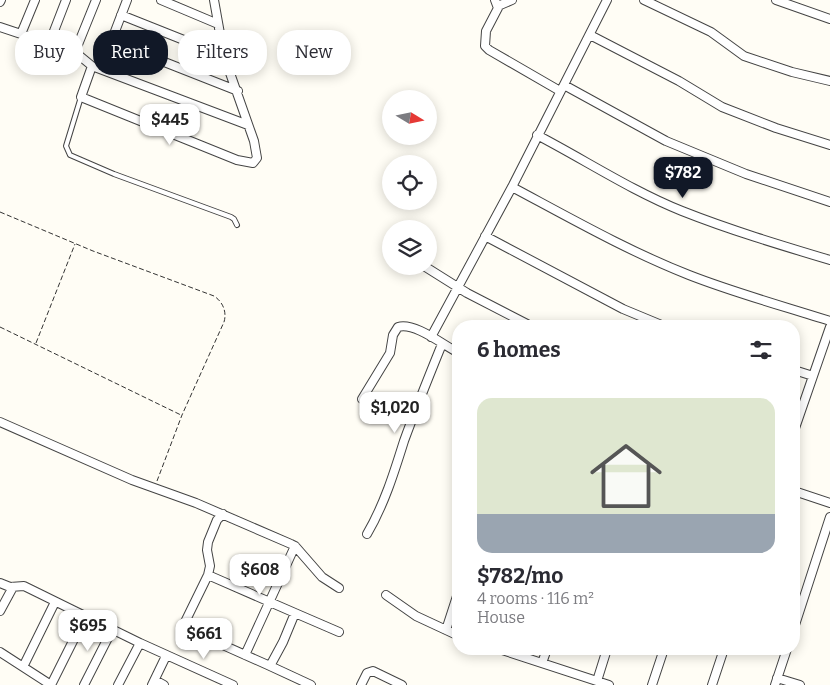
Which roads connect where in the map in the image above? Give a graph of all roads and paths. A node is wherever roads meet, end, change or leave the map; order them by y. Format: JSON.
{"nodes":[{"id":1,"x":35,"y":0,"type":"edge"},
{"id":2,"x":66,"y":0,"type":"edge"},
{"id":3,"x":96,"y":0,"type":"edge"},
{"id":4,"x":127,"y":0,"type":"edge"},
{"id":5,"x":161,"y":0,"type":"edge"},
{"id":6,"x":214,"y":0,"type":"edge"},
{"id":7,"x":512,"y":0,"type":"edge"},
{"id":8,"x":607,"y":0,"type":"edge"},
{"id":9,"x":644,"y":0,"type":"edge"},
{"id":10,"x":776,"y":0,"type":"edge"},
{"id":11,"x":497,"y":3,"type":"edge"},
{"id":12,"x":121,"y":14,"type":"junction"},
{"id":13,"x":830,"y":19,"type":"edge"},
{"id":14,"x":218,"y":24,"type":"junction"},
{"id":15,"x":0,"y":27,"type":"edge"},
{"id":16,"x":23,"y":30,"type":"edge"},
{"id":17,"x":54,"y":30,"type":"edge"},
{"id":18,"x":115,"y":30,"type":"edge"},
{"id":19,"x":219,"y":30,"type":"edge"},
{"id":20,"x":15,"y":32,"type":"edge"},
{"id":21,"x":83,"y":32,"type":"edge"},
{"id":22,"x":590,"y":35,"type":"junction"},
{"id":23,"x":178,"y":37,"type":"edge"},
{"id":24,"x":168,"y":63,"type":"edge"},
{"id":25,"x":93,"y":74,"type":"edge"},
{"id":26,"x":117,"y":75,"type":"edge"},
{"id":27,"x":232,"y":75,"type":"edge"},
{"id":28,"x":830,"y":81,"type":"edge"},
{"id":29,"x":562,"y":88,"type":"junction"},
{"id":30,"x":238,"y":91,"type":"junction"},
{"id":31,"x":81,"y":97,"type":"junction"},
{"id":32,"x":248,"y":125,"type":"junction"},
{"id":33,"x":537,"y":135,"type":"junction"},
{"id":34,"x":830,"y":145,"type":"edge"},
{"id":35,"x":512,"y":187,"type":"junction"},
{"id":36,"x":830,"y":202,"type":"edge"},
{"id":37,"x":0,"y":212,"type":"edge"},
{"id":38,"x":237,"y":225,"type":"dead end"},
{"id":39,"x":485,"y":236,"type":"junction"},
{"id":40,"x":75,"y":244,"type":"junction"},
{"id":41,"x":830,"y":260,"type":"edge"},
{"id":42,"x":437,"y":274,"type":"edge"},
{"id":43,"x":458,"y":287,"type":"junction"},
{"id":44,"x":520,"y":320,"type":"edge"},
{"id":45,"x":650,"y":320,"type":"edge"},
{"id":46,"x":830,"y":321,"type":"edge"},
{"id":47,"x":0,"y":327,"type":"edge"},
{"id":48,"x":830,"y":327,"type":"edge"},
{"id":49,"x":431,"y":336,"type":"junction"},
{"id":50,"x":442,"y":344,"type":"junction"},
{"id":51,"x":36,"y":345,"type":"junction"},
{"id":52,"x":452,"y":349,"type":"edge"},
{"id":53,"x":800,"y":372,"type":"edge"},
{"id":54,"x":813,"y":376,"type":"junction"},
{"id":55,"x":362,"y":400,"type":"dead end"},
{"id":56,"x":800,"y":414,"type":"edge"},
{"id":57,"x":182,"y":415,"type":"junction"},
{"id":58,"x":0,"y":422,"type":"edge"},
{"id":59,"x":155,"y":488,"type":"junction"},
{"id":60,"x":800,"y":493,"type":"edge"},
{"id":61,"x":830,"y":503,"type":"edge"},
{"id":62,"x":223,"y":514,"type":"junction"},
{"id":63,"x":829,"y":522,"type":"edge"},
{"id":64,"x":367,"y":534,"type":"dead end"},
{"id":65,"x":295,"y":546,"type":"junction"},
{"id":66,"x":208,"y":575,"type":"junction"},
{"id":67,"x":0,"y":583,"type":"edge"},
{"id":68,"x":13,"y":586,"type":"junction"},
{"id":69,"x":339,"y":588,"type":"dead end"},
{"id":70,"x":386,"y":595,"type":"dead end"},
{"id":71,"x":55,"y":602,"type":"junction"},
{"id":72,"x":270,"y":602,"type":"junction"},
{"id":73,"x":800,"y":610,"type":"edge"},
{"id":74,"x":0,"y":611,"type":"edge"},
{"id":75,"x":452,"y":612,"type":"edge"},
{"id":76,"x":294,"y":613,"type":"junction"},
{"id":77,"x":85,"y":617,"type":"junction"},
{"id":78,"x":112,"y":630,"type":"junction"},
{"id":79,"x":446,"y":630,"type":"junction"},
{"id":80,"x":339,"y":632,"type":"dead end"},
{"id":81,"x":452,"y":633,"type":"edge"},
{"id":82,"x":140,"y":643,"type":"junction"},
{"id":83,"x":0,"y":652,"type":"edge"},
{"id":84,"x":245,"y":655,"type":"junction"},
{"id":85,"x":517,"y":655,"type":"edge"},
{"id":86,"x":545,"y":655,"type":"edge"},
{"id":87,"x":605,"y":655,"type":"edge"},
{"id":88,"x":662,"y":655,"type":"edge"},
{"id":89,"x":722,"y":655,"type":"edge"},
{"id":90,"x":785,"y":655,"type":"edge"},
{"id":91,"x":166,"y":656,"type":"junction"},
{"id":92,"x":542,"y":663,"type":"junction"},
{"id":93,"x":270,"y":666,"type":"junction"},
{"id":94,"x":23,"y":667,"type":"junction"},
{"id":95,"x":597,"y":681,"type":"junction"},
{"id":96,"x":776,"y":682,"type":"edge"},
{"id":97,"x":154,"y":683,"type":"edge"},
{"id":98,"x":398,"y":684,"type":"edge"},
{"id":99,"x":51,"y":685,"type":"edge"},
{"id":100,"x":84,"y":685,"type":"edge"},
{"id":101,"x":118,"y":685,"type":"edge"},
{"id":102,"x":164,"y":685,"type":"edge"},
{"id":103,"x":233,"y":685,"type":"edge"},
{"id":104,"x":311,"y":685,"type":"edge"},
{"id":105,"x":361,"y":685,"type":"edge"},
{"id":106,"x":608,"y":685,"type":"edge"},
{"id":107,"x":652,"y":685,"type":"edge"},
{"id":108,"x":712,"y":685,"type":"edge"},
{"id":109,"x":800,"y":685,"type":"edge"}],
"edges":[{"from":1,"to":16,"type":"street"},
{"from":2,"to":17,"type":"street"},
{"from":3,"to":21,"type":"street"},
{"from":4,"to":12,"type":"street"},
{"from":5,"to":14,"type":"street"},
{"from":6,"to":14,"type":"street"},
{"from":7,"to":11,"type":"street"},
{"from":8,"to":22,"type":"street"},
{"from":9,"to":28,"type":"street"},
{"from":10,"to":13,"type":"street"},
{"from":11,"to":29,"type":"street"},
{"from":12,"to":18,"type":"street"},
{"from":12,"to":23,"type":"street"},
{"from":14,"to":19,"type":"street"},
{"from":15,"to":20,"type":"street"},
{"from":22,"to":29,"type":"street"},
{"from":22,"to":34,"type":"street"},
{"from":24,"to":30,"type":"street"},
{"from":25,"to":31,"type":"street"},
{"from":26,"to":32,"type":"street"},
{"from":27,"to":30,"type":"street"},
{"from":29,"to":33,"type":"street"},
{"from":29,"to":36,"type":"street"},
{"from":30,"to":32,"type":"street"},
{"from":31,"to":32,"type":"street"},
{"from":31,"to":38,"type":"lane"},
{"from":33,"to":35,"type":"street"},
{"from":33,"to":41,"type":"street"},
{"from":35,"to":39,"type":"street"},
{"from":35,"to":46,"type":"street"},
{"from":37,"to":40,"type":"path"},
{"from":39,"to":43,"type":"street"},
{"from":39,"to":45,"type":"street"},
{"from":40,"to":51,"type":"path"},
{"from":40,"to":57,"type":"path"},
{"from":42,"to":43,"type":"street"},
{"from":43,"to":44,"type":"street"},
{"from":43,"to":49,"type":"street"},
{"from":47,"to":51,"type":"path"},
{"from":48,"to":54,"type":"street"},
{"from":49,"to":50,"type":"street"},
{"from":49,"to":55,"type":"street"},
{"from":50,"to":52,"type":"street"},
{"from":50,"to":64,"type":"street"},
{"from":51,"to":57,"type":"path"},
{"from":53,"to":54,"type":"street"},
{"from":54,"to":56,"type":"street"},
{"from":57,"to":59,"type":"path"},
{"from":58,"to":59,"type":"street"},
{"from":59,"to":62,"type":"street"},
{"from":60,"to":61,"type":"street"},
{"from":62,"to":65,"type":"street"},
{"from":62,"to":66,"type":"street"},
{"from":63,"to":73,"type":"street"},
{"from":65,"to":69,"type":"street"},
{"from":65,"to":72,"type":"street"},
{"from":66,"to":72,"type":"street"},
{"from":66,"to":84,"type":"street"},
{"from":67,"to":68,"type":"street"},
{"from":68,"to":71,"type":"street"},
{"from":68,"to":74,"type":"street"},
{"from":70,"to":79,"type":"street"},
{"from":71,"to":77,"type":"street"},
{"from":71,"to":94,"type":"street"},
{"from":72,"to":76,"type":"street"},
{"from":72,"to":84,"type":"street"},
{"from":75,"to":79,"type":"street"},
{"from":76,"to":80,"type":"street"},
{"from":76,"to":93,"type":"street"},
{"from":77,"to":78,"type":"street"},
{"from":77,"to":99,"type":"street"},
{"from":78,"to":82,"type":"street"},
{"from":78,"to":100,"type":"street"},
{"from":79,"to":81,"type":"street"},
{"from":82,"to":91,"type":"street"},
{"from":82,"to":101,"type":"street"},
{"from":83,"to":94,"type":"street"},
{"from":84,"to":93,"type":"street"},
{"from":85,"to":92,"type":"street"},
{"from":86,"to":92,"type":"street"},
{"from":87,"to":95,"type":"street"},
{"from":88,"to":107,"type":"street"},
{"from":89,"to":108,"type":"street"},
{"from":90,"to":96,"type":"street"},
{"from":91,"to":97,"type":"street"},
{"from":91,"to":103,"type":"street"},
{"from":92,"to":95,"type":"street"},
{"from":93,"to":104,"type":"street"},
{"from":94,"to":99,"type":"street"},
{"from":95,"to":106,"type":"street"},
{"from":96,"to":109,"type":"street"},
{"from":97,"to":102,"type":"street"},
{"from":98,"to":105,"type":"street"}]}
